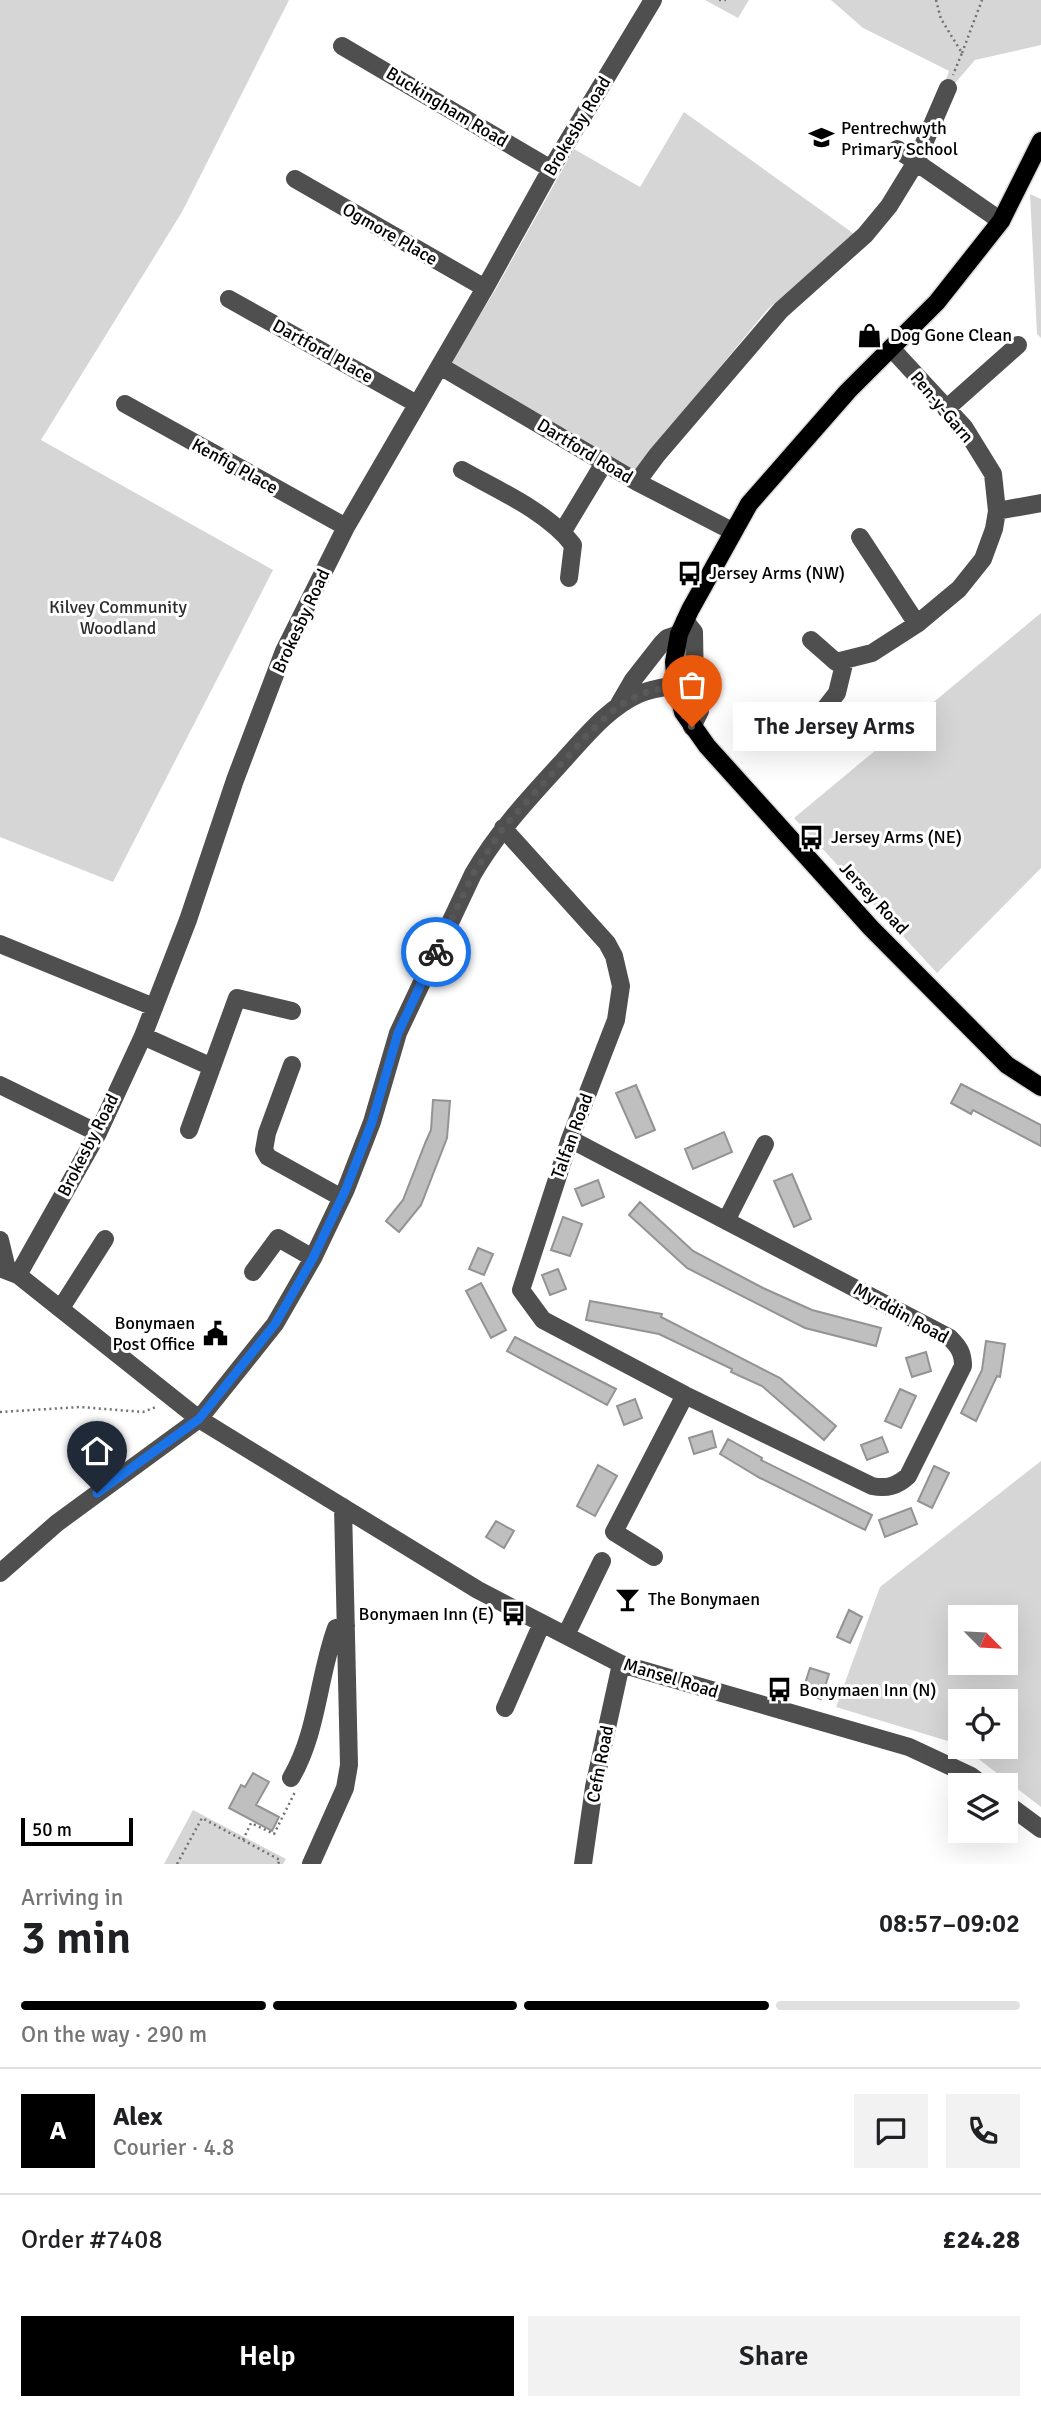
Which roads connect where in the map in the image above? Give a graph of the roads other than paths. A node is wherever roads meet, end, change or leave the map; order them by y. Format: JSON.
{"nodes":[{"id":1,"x":653,"y":0,"type":"edge"},
{"id":2,"x":342,"y":46,"type":"dead end"},
{"id":3,"x":948,"y":88,"type":"road end"},
{"id":4,"x":1041,"y":142,"type":"edge"},
{"id":5,"x":897,"y":149,"type":"dead end"},
{"id":6,"x":916,"y":162,"type":"junction"},
{"id":7,"x":551,"y":169,"type":"junction"},
{"id":8,"x":295,"y":179,"type":"dead end"},
{"id":9,"x":1001,"y":220,"type":"junction"},
{"id":10,"x":485,"y":288,"type":"junction"},
{"id":11,"x":229,"y":299,"type":"dead end"},
{"id":12,"x":1018,"y":345,"type":"dead end"},
{"id":13,"x":891,"y":348,"type":"junction"},
{"id":14,"x":440,"y":366,"type":"junction"},
{"id":15,"x":125,"y":404,"type":"dead end"},
{"id":16,"x":417,"y":404,"type":"junction"},
{"id":17,"x":946,"y":409,"type":"junction"},
{"id":18,"x":604,"y":463,"type":"junction"},
{"id":19,"x":461,"y":470,"type":"dead end"},
{"id":20,"x":637,"y":482,"type":"junction"},
{"id":21,"x":1041,"y":503,"type":"edge"},
{"id":22,"x":997,"y":511,"type":"junction"},
{"id":23,"x":346,"y":527,"type":"junction"},
{"id":24,"x":563,"y":531,"type":"junction"},
{"id":25,"x":732,"y":531,"type":"junction"},
{"id":26,"x":860,"y":537,"type":"dead end"},
{"id":27,"x":569,"y":578,"type":"dead end"},
{"id":28,"x":918,"y":624,"type":"junction"},
{"id":29,"x":682,"y":628,"type":"junction"},
{"id":30,"x":811,"y":640,"type":"dead end"},
{"id":31,"x":845,"y":660,"type":"junction"},
{"id":32,"x":676,"y":685,"type":"junction"},
{"id":33,"x":617,"y":707,"type":"junction"},
{"id":34,"x":816,"y":720,"type":"dead end"},
{"id":35,"x":692,"y":727,"type":"junction"},
{"id":36,"x":503,"y":828,"type":"junction"},
{"id":37,"x":0,"y":944,"type":"edge"},
{"id":38,"x":153,"y":1007,"type":"junction"},
{"id":39,"x":292,"y":1011,"type":"dead end"},
{"id":40,"x":143,"y":1036,"type":"junction"},
{"id":41,"x":292,"y":1065,"type":"dead end"},
{"id":42,"x":212,"y":1067,"type":"junction"},
{"id":43,"x":0,"y":1085,"type":"edge"},
{"id":44,"x":1041,"y":1087,"type":"edge"},
{"id":45,"x":189,"y":1130,"type":"dead end"},
{"id":46,"x":98,"y":1133,"type":"junction"},
{"id":47,"x":570,"y":1139,"type":"junction"},
{"id":48,"x":765,"y":1144,"type":"dead end"},
{"id":49,"x":342,"y":1198,"type":"junction"},
{"id":50,"x":726,"y":1221,"type":"junction"},
{"id":51,"x":105,"y":1239,"type":"dead end"},
{"id":52,"x":0,"y":1240,"type":"edge"},
{"id":53,"x":313,"y":1258,"type":"junction"},
{"id":54,"x":8,"y":1270,"type":"edge"},
{"id":55,"x":253,"y":1272,"type":"dead end"},
{"id":56,"x":61,"y":1308,"type":"junction"},
{"id":57,"x":685,"y":1395,"type":"junction"},
{"id":58,"x":199,"y":1419,"type":"junction"},
{"id":59,"x":343,"y":1507,"type":"junction"},
{"id":60,"x":653,"y":1557,"type":"dead end"},
{"id":61,"x":602,"y":1561,"type":"dead end"},
{"id":62,"x":0,"y":1573,"type":"edge"},
{"id":63,"x":542,"y":1623,"type":"junction"},
{"id":64,"x":346,"y":1626,"type":"junction"},
{"id":65,"x":566,"y":1635,"type":"junction"},
{"id":66,"x":621,"y":1664,"type":"junction"},
{"id":67,"x":505,"y":1708,"type":"dead end"},
{"id":68,"x":965,"y":1773,"type":"edge"},
{"id":69,"x":291,"y":1778,"type":"road end"},
{"id":70,"x":1018,"y":1811,"type":"edge"},
{"id":71,"x":1041,"y":1829,"type":"edge"},
{"id":72,"x":310,"y":1864,"type":"edge"},
{"id":73,"x":583,"y":1864,"type":"edge"}],
"edges":[{"from":1,"to":7,"type":"street","name":"Brokesby Road"},
{"from":2,"to":7,"type":"street","name":"Buckingham Road"},
{"from":3,"to":6,"type":"street"},
{"from":4,"to":9,"type":"main road"},
{"from":5,"to":6,"type":"street"},
{"from":6,"to":9,"type":"street"},
{"from":6,"to":20,"type":"street"},
{"from":7,"to":10,"type":"street","name":"Brokesby Road"},
{"from":8,"to":10,"type":"street","name":"Ogmore Place"},
{"from":9,"to":13,"type":"main road"},
{"from":10,"to":14,"type":"street","name":"Brokesby Road"},
{"from":11,"to":16,"type":"street","name":"Dartford Place"},
{"from":12,"to":17,"type":"street"},
{"from":13,"to":17,"type":"street","name":"Pen-y-Garn"},
{"from":13,"to":25,"type":"main road"},
{"from":14,"to":16,"type":"street","name":"Brokesby Road"},
{"from":14,"to":18,"type":"street","name":"Dartford Road"},
{"from":15,"to":23,"type":"street","name":"Kenfig Place"},
{"from":16,"to":23,"type":"street","name":"Brokesby Road"},
{"from":17,"to":22,"type":"street","name":"Pen-y-Garn"},
{"from":18,"to":20,"type":"street","name":"Dartford Road"},
{"from":18,"to":24,"type":"street"},
{"from":19,"to":24,"type":"street"},
{"from":20,"to":25,"type":"street","name":"Dartford Road"},
{"from":21,"to":22,"type":"street"},
{"from":22,"to":28,"type":"street","name":"Pen-y-Garn"},
{"from":23,"to":38,"type":"street","name":"Brokesby Road"},
{"from":24,"to":27,"type":"street"},
{"from":25,"to":29,"type":"main road"},
{"from":26,"to":28,"type":"street"},
{"from":28,"to":31,"type":"street","name":"Pen-y-Garn"},
{"from":29,"to":32,"type":"main road","name":"Jersey Road"},
{"from":29,"to":33,"type":"street"},
{"from":29,"to":35,"type":"street"},
{"from":30,"to":31,"type":"street"},
{"from":31,"to":34,"type":"street"},
{"from":32,"to":33,"type":"street"},
{"from":32,"to":35,"type":"main road","name":"Jersey Road"},
{"from":33,"to":36,"type":"street"},
{"from":35,"to":44,"type":"main road","name":"Jersey Road"},
{"from":36,"to":47,"type":"street","name":"Talfan Road"},
{"from":36,"to":49,"type":"street"},
{"from":37,"to":38,"type":"street"},
{"from":38,"to":40,"type":"street","name":"Brokesby Road"},
{"from":39,"to":42,"type":"street"},
{"from":40,"to":42,"type":"street"},
{"from":40,"to":46,"type":"street","name":"Brokesby Road"},
{"from":41,"to":49,"type":"street"},
{"from":42,"to":45,"type":"street"},
{"from":43,"to":46,"type":"street"},
{"from":46,"to":54,"type":"street","name":"Brokesby Road"},
{"from":47,"to":50,"type":"street","name":"Myrddin Road"},
{"from":47,"to":57,"type":"street","name":"Talfan Road"},
{"from":48,"to":50,"type":"street"},
{"from":49,"to":53,"type":"street"},
{"from":50,"to":57,"type":"street","name":"Myrddin Road"},
{"from":51,"to":56,"type":"street"},
{"from":52,"to":54,"type":"street"},
{"from":53,"to":55,"type":"street"},
{"from":53,"to":58,"type":"street"},
{"from":54,"to":56,"type":"street","name":"Mansel Road"},
{"from":56,"to":58,"type":"street","name":"Mansel Road"},
{"from":57,"to":60,"type":"street"},
{"from":58,"to":59,"type":"street","name":"Mansel Road"},
{"from":58,"to":62,"type":"street"},
{"from":59,"to":63,"type":"street","name":"Mansel Road"},
{"from":59,"to":64,"type":"street"},
{"from":61,"to":65,"type":"street"},
{"from":63,"to":65,"type":"street","name":"Mansel Road"},
{"from":63,"to":67,"type":"street"},
{"from":64,"to":69,"type":"street"},
{"from":64,"to":72,"type":"street"},
{"from":65,"to":66,"type":"street","name":"Mansel Road"},
{"from":66,"to":68,"type":"street","name":"Mansel Road"},
{"from":66,"to":73,"type":"street","name":"Cefn Road"},
{"from":70,"to":71,"type":"street"}]}
